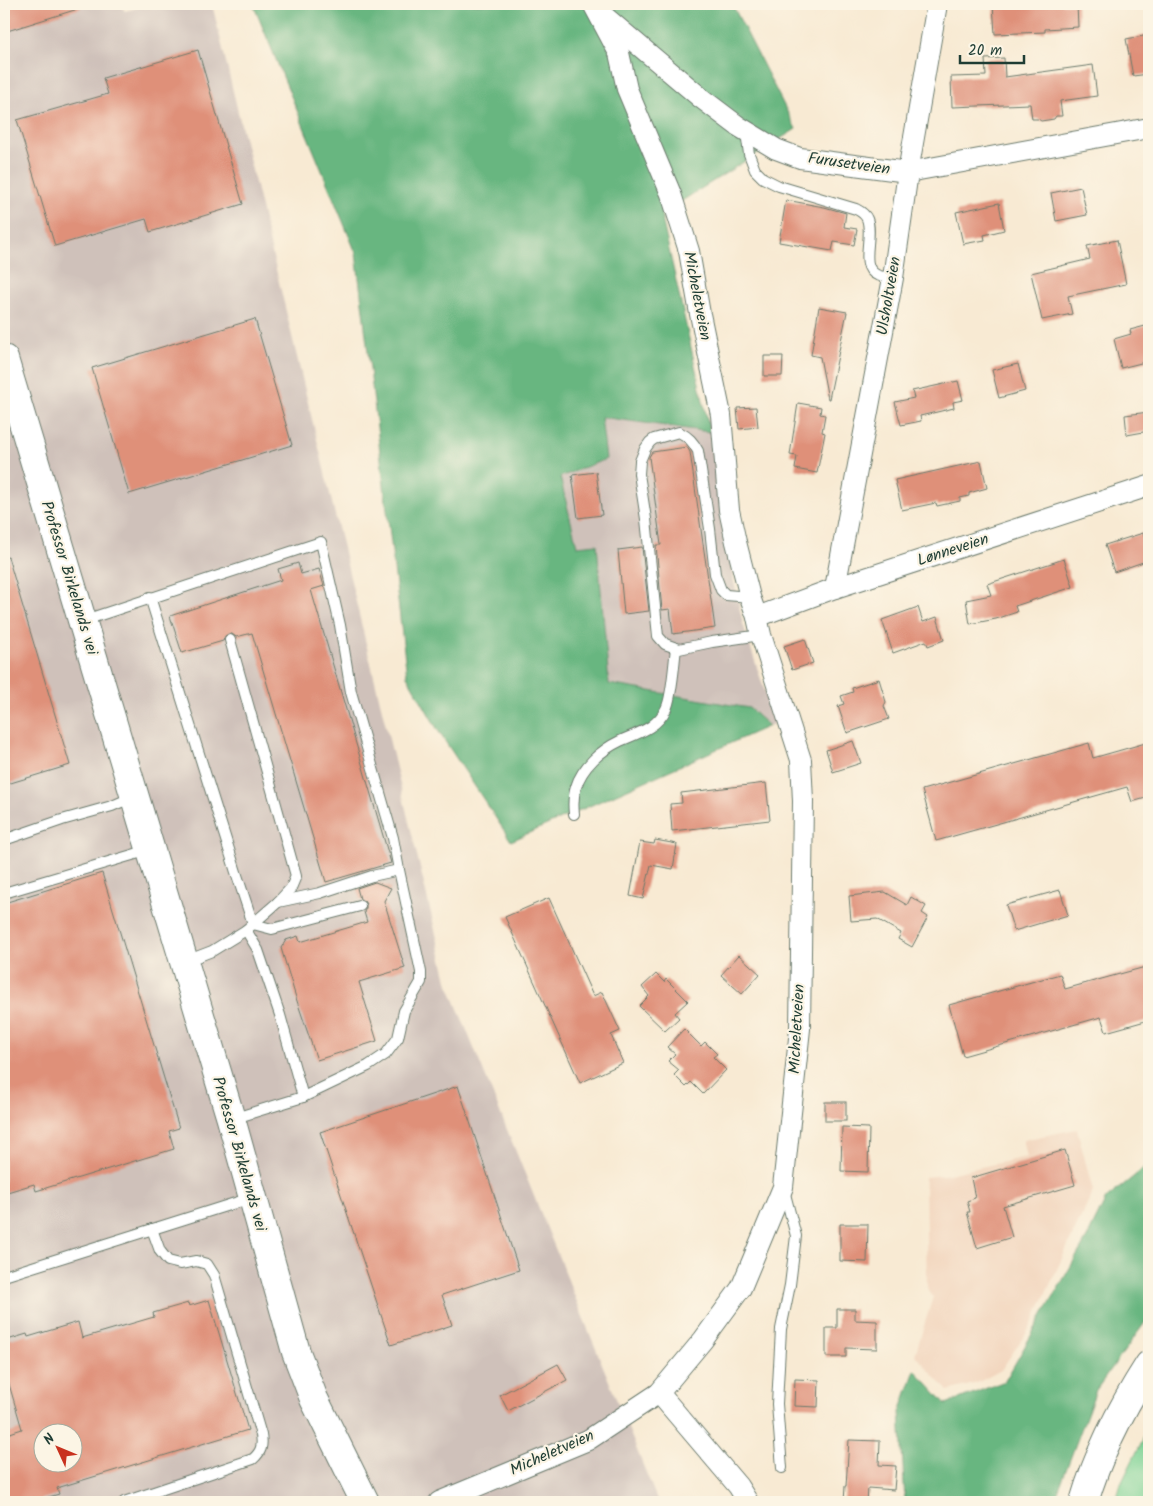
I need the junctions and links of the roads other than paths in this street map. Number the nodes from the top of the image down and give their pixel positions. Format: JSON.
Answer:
{"nodes":[{"id":1,"x":937,"y":4,"type":"edge"},
{"id":2,"x":593,"y":5,"type":"edge"},
{"id":3,"x":1149,"y":128,"type":"edge"},
{"id":4,"x":746,"y":132,"type":"junction"},
{"id":5,"x":908,"y":172,"type":"junction"},
{"id":6,"x":892,"y":278,"type":"junction"},
{"id":7,"x":4,"y":359,"type":"edge"},
{"id":8,"x":1149,"y":486,"type":"edge"},
{"id":9,"x":835,"y":588,"type":"junction"},
{"id":10,"x":750,"y":597,"type":"junction"},
{"id":11,"x":150,"y":598,"type":"junction"},
{"id":12,"x":81,"y":621,"type":"junction"},
{"id":13,"x":759,"y":626,"type":"junction"},
{"id":14,"x":230,"y":640,"type":"dead end"},
{"id":15,"x":676,"y":648,"type":"junction"},
{"id":16,"x":134,"y":797,"type":"junction"},
{"id":17,"x":574,"y":814,"type":"dead end"},
{"id":18,"x":4,"y":840,"type":"edge"},
{"id":19,"x":150,"y":850,"type":"junction"},
{"id":20,"x":399,"y":870,"type":"junction"},
{"id":21,"x":4,"y":893,"type":"edge"},
{"id":22,"x":278,"y":902,"type":"junction"},
{"id":23,"x":360,"y":906,"type":"dead end"},
{"id":24,"x":250,"y":927,"type":"junction"},
{"id":25,"x":183,"y":963,"type":"junction"},
{"id":26,"x":303,"y":1097,"type":"junction"},
{"id":27,"x":230,"y":1119,"type":"junction"},
{"id":28,"x":783,"y":1187,"type":"junction"},
{"id":29,"x":252,"y":1198,"type":"junction"},
{"id":30,"x":152,"y":1229,"type":"junction"},
{"id":31,"x":4,"y":1276,"type":"edge"},
{"id":32,"x":1149,"y":1365,"type":"edge"},
{"id":33,"x":659,"y":1393,"type":"junction"},
{"id":34,"x":782,"y":1468,"type":"dead end"},
{"id":35,"x":124,"y":1502,"type":"edge"},
{"id":36,"x":365,"y":1502,"type":"edge"},
{"id":37,"x":438,"y":1502,"type":"edge"},
{"id":38,"x":748,"y":1502,"type":"edge"},
{"id":39,"x":1084,"y":1502,"type":"edge"}],
"edges":[{"from":1,"to":5,"type":"street","name":"Ulsholtveien"},
{"from":2,"to":4,"type":"street","name":"Furusetveien"},
{"from":2,"to":10,"type":"street","name":"Micheletveien"},
{"from":3,"to":5,"type":"street","name":"Furusetveien"},
{"from":4,"to":5,"type":"street","name":"Furusetveien"},
{"from":4,"to":6,"type":"lane"},
{"from":5,"to":6,"type":"street","name":"Ulsholtveien"},
{"from":6,"to":9,"type":"street","name":"Ulsholtveien"},
{"from":7,"to":12,"type":"main road","name":"Professor Birkelands vei"},
{"from":8,"to":9,"type":"street","name":"Lønneveien"},
{"from":9,"to":13,"type":"street","name":"Lønneveien"},
{"from":10,"to":13,"type":"street","name":"Micheletveien"},
{"from":10,"to":15,"type":"lane"},
{"from":11,"to":12,"type":"lane"},
{"from":11,"to":20,"type":"lane"},
{"from":11,"to":24,"type":"lane"},
{"from":12,"to":16,"type":"main road","name":"Professor Birkelands vei"},
{"from":13,"to":15,"type":"lane"},
{"from":13,"to":28,"type":"street","name":"Micheletveien"},
{"from":14,"to":22,"type":"lane"},
{"from":15,"to":17,"type":"lane"},
{"from":16,"to":18,"type":"lane"},
{"from":16,"to":19,"type":"main road","name":"Professor Birkelands vei"},
{"from":19,"to":21,"type":"lane"},
{"from":19,"to":25,"type":"main road","name":"Professor Birkelands vei"},
{"from":20,"to":22,"type":"lane"},
{"from":20,"to":26,"type":"lane"},
{"from":22,"to":24,"type":"lane"},
{"from":23,"to":24,"type":"lane"},
{"from":24,"to":25,"type":"lane"},
{"from":24,"to":26,"type":"lane"},
{"from":25,"to":27,"type":"main road","name":"Professor Birkelands vei"},
{"from":26,"to":27,"type":"lane"},
{"from":27,"to":29,"type":"main road","name":"Professor Birkelands vei"},
{"from":28,"to":33,"type":"street","name":"Micheletveien"},
{"from":28,"to":34,"type":"lane"},
{"from":29,"to":30,"type":"lane"},
{"from":29,"to":36,"type":"main road","name":"Professor Birkelands vei"},
{"from":30,"to":31,"type":"lane"},
{"from":30,"to":35,"type":"lane"},
{"from":32,"to":39,"type":"main road"},
{"from":33,"to":37,"type":"street","name":"Micheletveien"},
{"from":33,"to":38,"type":"street"}]}
